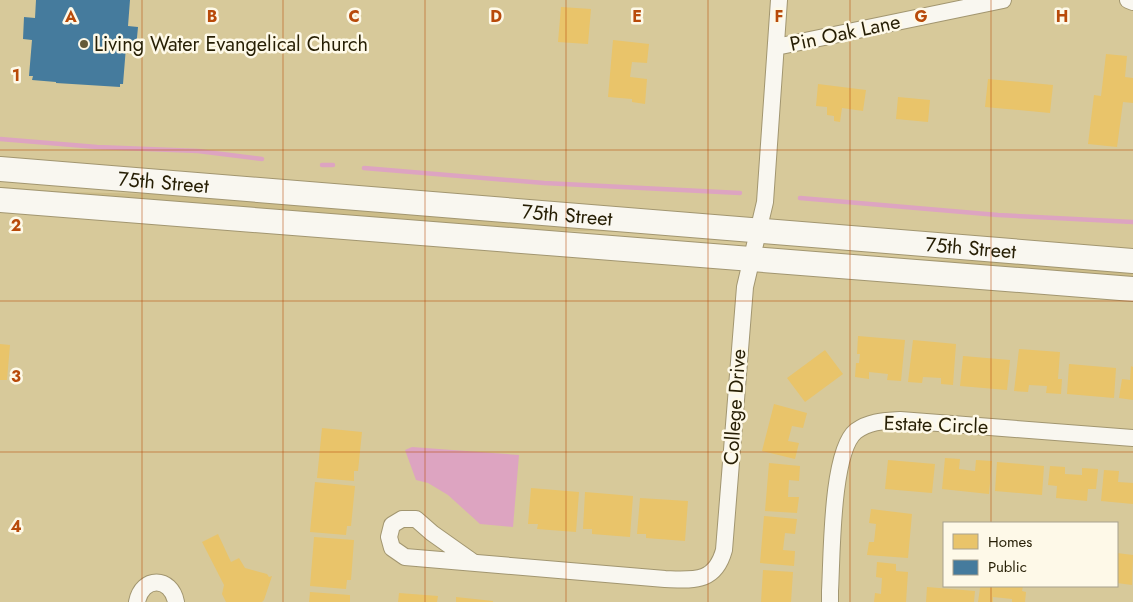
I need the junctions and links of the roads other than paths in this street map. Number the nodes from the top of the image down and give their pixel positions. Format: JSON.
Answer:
{"nodes":[{"id":1,"x":779,"y":0,"type":"edge"},
{"id":2,"x":1003,"y":0,"type":"edge"},
{"id":3,"x":1128,"y":0,"type":"edge"},
{"id":4,"x":1133,"y":2,"type":"edge"},
{"id":5,"x":776,"y":47,"type":"junction"},
{"id":6,"x":0,"y":169,"type":"edge"},
{"id":7,"x":0,"y":200,"type":"edge"},
{"id":8,"x":758,"y":230,"type":"junction"},
{"id":9,"x":751,"y":259,"type":"junction"},
{"id":10,"x":1133,"y":261,"type":"edge"},
{"id":11,"x":1133,"y":289,"type":"edge"},
{"id":12,"x":1133,"y":438,"type":"edge"},
{"id":13,"x":473,"y":562,"type":"junction"},
{"id":14,"x":137,"y":602,"type":"edge"},
{"id":15,"x":176,"y":602,"type":"edge"},
{"id":16,"x":830,"y":602,"type":"edge"}],
"edges":[{"from":1,"to":5,"type":"street","name":"College Drive"},
{"from":2,"to":5,"type":"street","name":"Pin Oak Lane"},
{"from":3,"to":4,"type":"street"},
{"from":5,"to":8,"type":"street","name":"College Drive"},
{"from":6,"to":8,"type":"main road","name":"75th Street"},
{"from":7,"to":9,"type":"main road","name":"75th Street"},
{"from":8,"to":9,"type":"street","name":"College Drive"},
{"from":8,"to":10,"type":"main road","name":"75th Street"},
{"from":9,"to":11,"type":"main road","name":"75th Street"},
{"from":9,"to":13,"type":"street","name":"College Drive"},
{"from":12,"to":16,"type":"street","name":"Estate Circle"},
{"from":13,"to":13,"type":"street","name":"College Drive"},
{"from":14,"to":15,"type":"street"}]}
